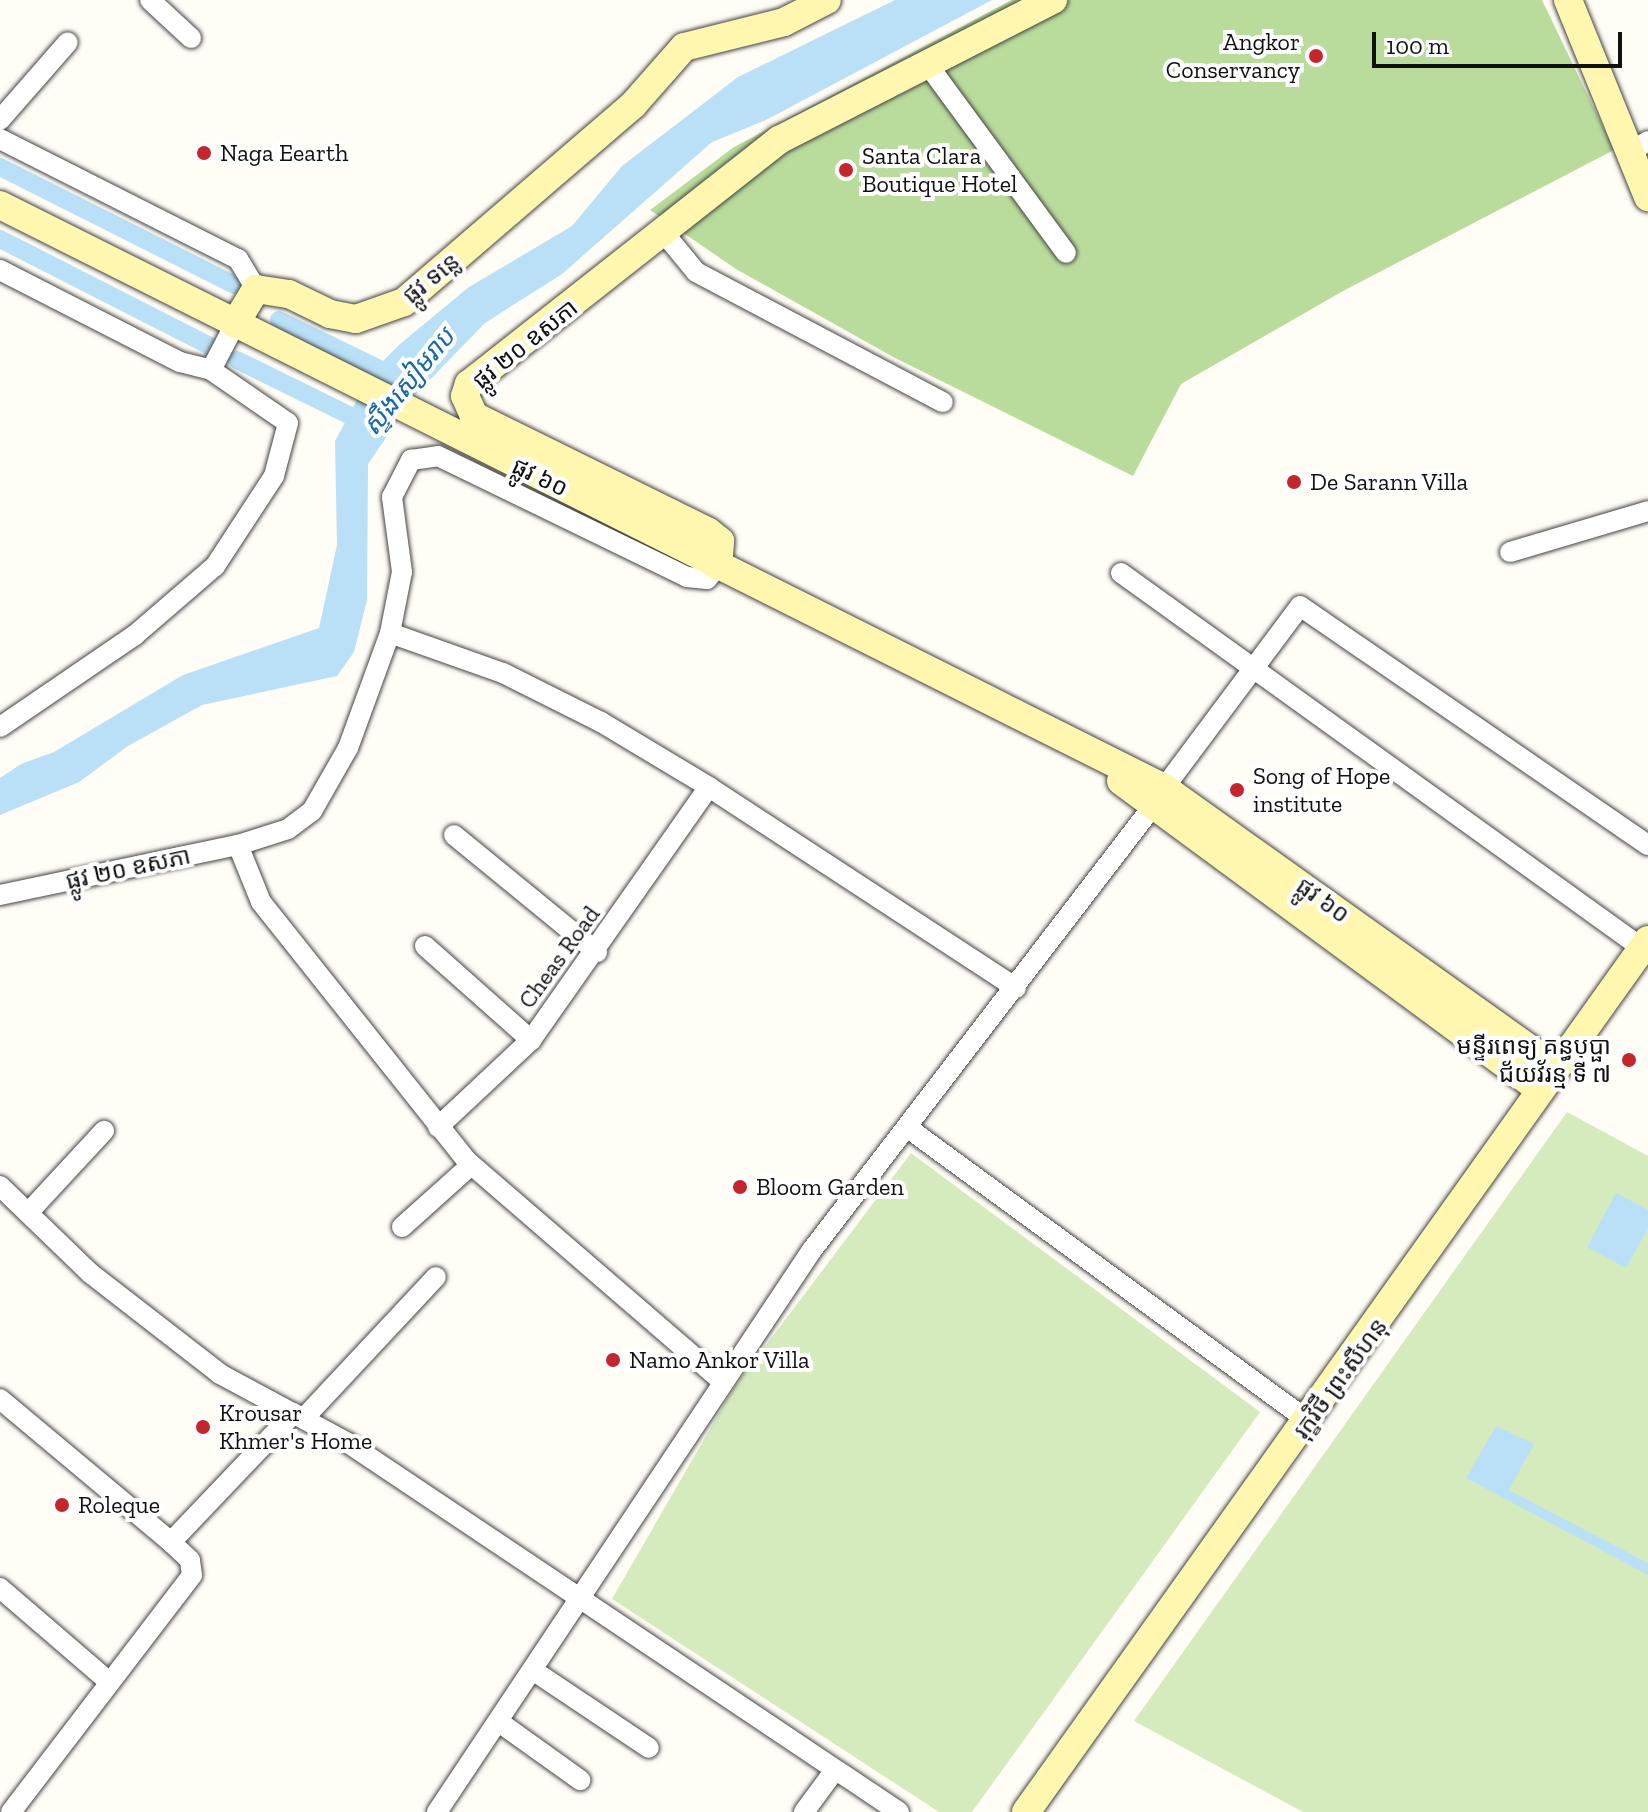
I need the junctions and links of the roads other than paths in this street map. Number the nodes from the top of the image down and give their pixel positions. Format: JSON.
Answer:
{"nodes":[{"id":1,"x":150,"y":0,"type":"edge"},
{"id":2,"x":827,"y":0,"type":"edge"},
{"id":3,"x":1053,"y":0,"type":"edge"},
{"id":4,"x":1568,"y":0,"type":"edge"},
{"id":5,"x":191,"y":38,"type":"dead end"},
{"id":6,"x":68,"y":42,"type":"dead end"},
{"id":7,"x":928,"y":65,"type":"junction"},
{"id":8,"x":0,"y":120,"type":"edge"},
{"id":9,"x":0,"y":139,"type":"edge"},
{"id":10,"x":1639,"y":147,"type":"edge"},
{"id":11,"x":1648,"y":197,"type":"edge"},
{"id":12,"x":0,"y":205,"type":"edge"},
{"id":13,"x":664,"y":233,"type":"junction"},
{"id":14,"x":1066,"y":253,"type":"dead end"},
{"id":15,"x":0,"y":270,"type":"edge"},
{"id":16,"x":256,"y":289,"type":"junction"},
{"id":17,"x":235,"y":324,"type":"junction"},
{"id":18,"x":211,"y":370,"type":"junction"},
{"id":19,"x":943,"y":402,"type":"dead end"},
{"id":20,"x":1648,"y":511,"type":"edge"},
{"id":21,"x":1510,"y":552,"type":"dead end"},
{"id":22,"x":718,"y":566,"type":"junction"},
{"id":23,"x":1121,"y":573,"type":"dead end"},
{"id":24,"x":390,"y":633,"type":"junction"},
{"id":25,"x":1256,"y":669,"type":"junction"},
{"id":26,"x":0,"y":727,"type":"edge"},
{"id":27,"x":709,"y":787,"type":"junction"},
{"id":28,"x":1159,"y":797,"type":"junction"},
{"id":29,"x":454,"y":835,"type":"dead end"},
{"id":30,"x":238,"y":845,"type":"junction"},
{"id":31,"x":1648,"y":845,"type":"edge"},
{"id":32,"x":0,"y":895,"type":"edge"},
{"id":33,"x":1645,"y":944,"type":"edge"},
{"id":34,"x":425,"y":946,"type":"dead end"},
{"id":35,"x":597,"y":952,"type":"junction"},
{"id":36,"x":1016,"y":988,"type":"junction"},
{"id":37,"x":531,"y":1040,"type":"junction"},
{"id":38,"x":1547,"y":1078,"type":"junction"},
{"id":39,"x":438,"y":1127,"type":"junction"},
{"id":40,"x":908,"y":1128,"type":"junction"},
{"id":41,"x":104,"y":1131,"type":"dead end"},
{"id":42,"x":471,"y":1165,"type":"junction"},
{"id":43,"x":0,"y":1186,"type":"edge"},
{"id":44,"x":28,"y":1213,"type":"junction"},
{"id":45,"x":402,"y":1227,"type":"dead end"},
{"id":46,"x":436,"y":1277,"type":"dead end"},
{"id":47,"x":722,"y":1381,"type":"junction"},
{"id":48,"x":0,"y":1399,"type":"edge"},
{"id":49,"x":299,"y":1415,"type":"junction"},
{"id":50,"x":1309,"y":1422,"type":"junction"},
{"id":51,"x":171,"y":1542,"type":"junction"},
{"id":52,"x":0,"y":1588,"type":"edge"},
{"id":53,"x":582,"y":1600,"type":"junction"},
{"id":54,"x":534,"y":1671,"type":"junction"},
{"id":55,"x":108,"y":1681,"type":"junction"},
{"id":56,"x":499,"y":1722,"type":"junction"},
{"id":57,"x":649,"y":1748,"type":"dead end"},
{"id":58,"x":835,"y":1770,"type":"junction"},
{"id":59,"x":580,"y":1780,"type":"dead end"},
{"id":60,"x":11,"y":1812,"type":"edge"},
{"id":61,"x":437,"y":1812,"type":"edge"},
{"id":62,"x":804,"y":1812,"type":"edge"},
{"id":63,"x":899,"y":1812,"type":"edge"},
{"id":64,"x":1026,"y":1812,"type":"edge"}],
"edges":[{"from":1,"to":5,"type":"street"},
{"from":2,"to":16,"type":"street","name":"ផ្លូវ ទន្លេ"},
{"from":3,"to":7,"type":"street","name":"ផ្លូវ ២០ ឧសភា"},
{"from":4,"to":10,"type":"street"},
{"from":6,"to":8,"type":"street"},
{"from":7,"to":13,"type":"street","name":"ផ្លូវ ២០ ឧសភា"},
{"from":7,"to":14,"type":"street"},
{"from":9,"to":16,"type":"street"},
{"from":10,"to":11,"type":"street"},
{"from":12,"to":17,"type":"street","name":"ផ្លូវ ៦០"},
{"from":13,"to":19,"type":"street"},
{"from":13,"to":22,"type":"street","name":"ផ្លូវ ២០ ឧសភា"},
{"from":15,"to":18,"type":"street"},
{"from":16,"to":17,"type":"street"},
{"from":17,"to":18,"type":"street"},
{"from":17,"to":22,"type":"street","name":"ផ្លូវ ៦០"},
{"from":18,"to":26,"type":"street"},
{"from":20,"to":21,"type":"street"},
{"from":22,"to":24,"type":"street","name":"ផ្លូវ ២០ ឧសភា"},
{"from":22,"to":28,"type":"street","name":"ផ្លូវ ៦០"},
{"from":23,"to":25,"type":"street"},
{"from":24,"to":27,"type":"street"},
{"from":24,"to":30,"type":"street","name":"ផ្លូវ ២០ ឧសភា"},
{"from":25,"to":28,"type":"street"},
{"from":25,"to":31,"type":"street"},
{"from":25,"to":33,"type":"street"},
{"from":27,"to":35,"type":"street","name":"Cheas Road"},
{"from":27,"to":36,"type":"street"},
{"from":28,"to":36,"type":"street"},
{"from":28,"to":38,"type":"street","name":"ផ្លូវ ៦០"},
{"from":29,"to":35,"type":"street"},
{"from":30,"to":32,"type":"street","name":"ផ្លូវ ២០ ឧសភា"},
{"from":30,"to":39,"type":"street"},
{"from":33,"to":38,"type":"street","name":"រុក្ខវិថី ព្រះសីហនុ"},
{"from":34,"to":37,"type":"street","name":"Cheas Road"},
{"from":35,"to":37,"type":"street","name":"Cheas Road"},
{"from":36,"to":40,"type":"street"},
{"from":37,"to":39,"type":"street"},
{"from":38,"to":50,"type":"street","name":"រុក្ខវិថី ព្រះសីហនុ"},
{"from":39,"to":42,"type":"street"},
{"from":40,"to":47,"type":"street"},
{"from":40,"to":50,"type":"street"},
{"from":41,"to":44,"type":"street"},
{"from":42,"to":45,"type":"street"},
{"from":42,"to":47,"type":"street"},
{"from":43,"to":44,"type":"street"},
{"from":44,"to":49,"type":"street"},
{"from":46,"to":49,"type":"street"},
{"from":47,"to":53,"type":"street"},
{"from":48,"to":51,"type":"street"},
{"from":49,"to":51,"type":"street"},
{"from":49,"to":53,"type":"street"},
{"from":50,"to":64,"type":"street","name":"រុក្ខវិថី ព្រះសីហនុ"},
{"from":51,"to":55,"type":"street"},
{"from":52,"to":55,"type":"street"},
{"from":53,"to":54,"type":"street"},
{"from":53,"to":58,"type":"street"},
{"from":54,"to":56,"type":"street"},
{"from":54,"to":57,"type":"street"},
{"from":55,"to":60,"type":"street"},
{"from":56,"to":59,"type":"street"},
{"from":56,"to":61,"type":"street"},
{"from":58,"to":62,"type":"street"},
{"from":58,"to":63,"type":"street"}]}
